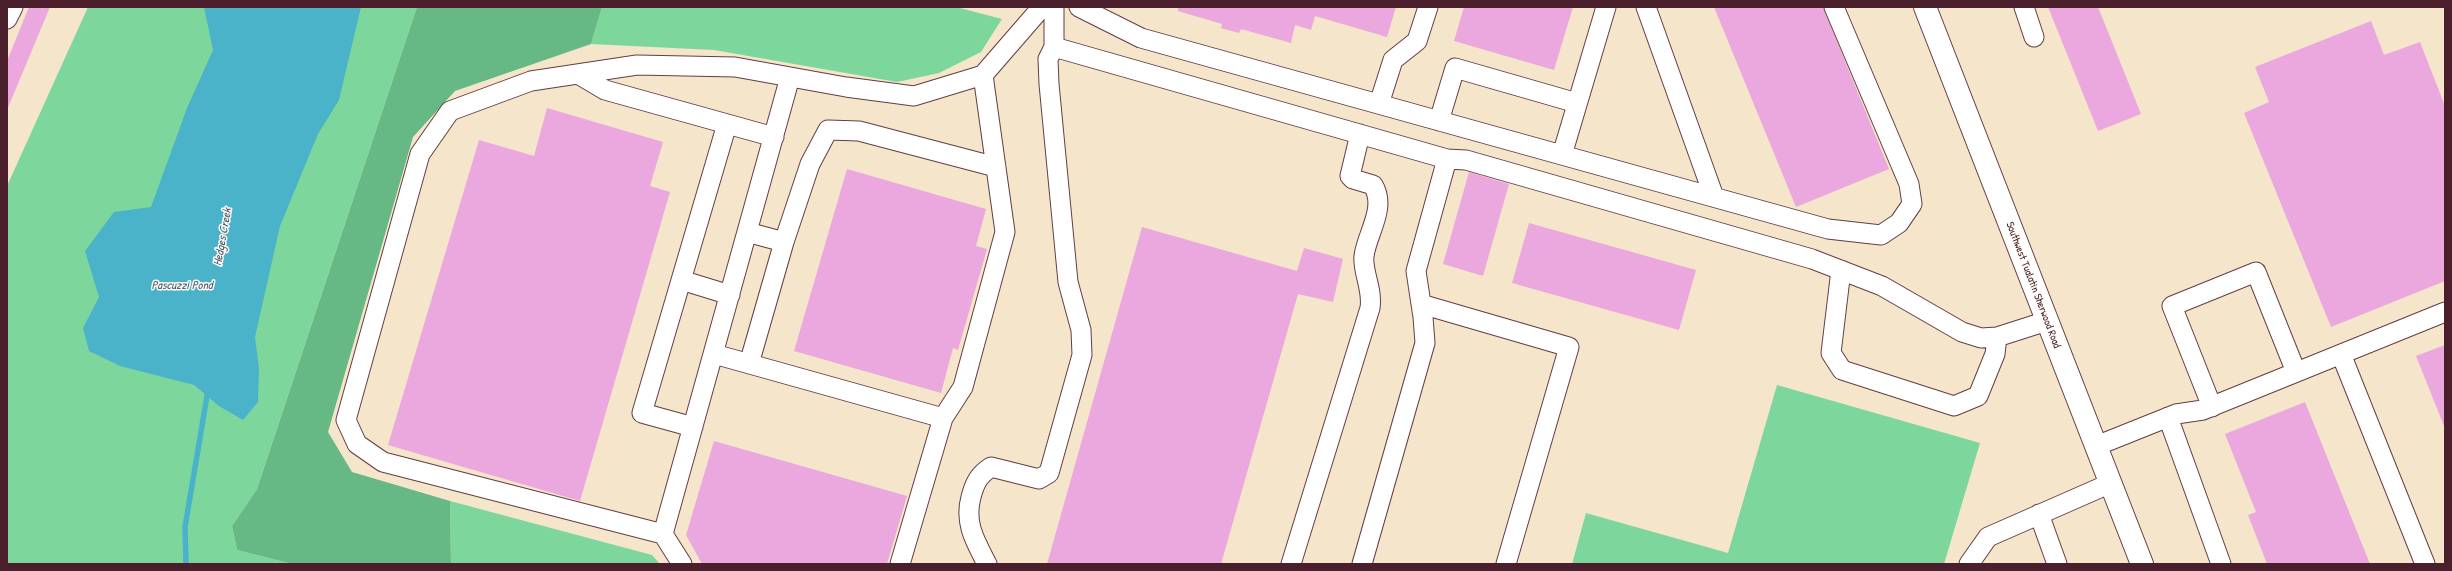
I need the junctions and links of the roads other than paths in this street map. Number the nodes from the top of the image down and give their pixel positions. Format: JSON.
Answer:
{"nodes":[{"id":1,"x":13,"y":7,"type":"edge"},
{"id":2,"x":1042,"y":7,"type":"edge"},
{"id":3,"x":1054,"y":7,"type":"edge"},
{"id":4,"x":1079,"y":7,"type":"edge"},
{"id":5,"x":1428,"y":7,"type":"edge"},
{"id":6,"x":1606,"y":7,"type":"edge"},
{"id":7,"x":1646,"y":7,"type":"edge"},
{"id":8,"x":1834,"y":7,"type":"edge"},
{"id":9,"x":1924,"y":7,"type":"edge"},
{"id":10,"x":2024,"y":7,"type":"edge"},
{"id":11,"x":7,"y":19,"type":"edge"},
{"id":12,"x":2034,"y":37,"type":"dead end"},
{"id":13,"x":1054,"y":47,"type":"junction"},
{"id":14,"x":578,"y":74,"type":"junction"},
{"id":15,"x":983,"y":74,"type":"junction"},
{"id":16,"x":790,"y":77,"type":"junction"},
{"id":17,"x":1577,"y":103,"type":"junction"},
{"id":18,"x":1379,"y":104,"type":"junction"},
{"id":19,"x":1439,"y":121,"type":"junction"},
{"id":20,"x":727,"y":124,"type":"junction"},
{"id":21,"x":1360,"y":134,"type":"junction"},
{"id":22,"x":774,"y":137,"type":"junction"},
{"id":23,"x":1562,"y":155,"type":"junction"},
{"id":24,"x":1447,"y":159,"type":"junction"},
{"id":25,"x":996,"y":167,"type":"junction"},
{"id":26,"x":1714,"y":197,"type":"junction"},
{"id":27,"x":747,"y":232,"type":"junction"},
{"id":28,"x":784,"y":242,"type":"junction"},
{"id":29,"x":1842,"y":270,"type":"junction"},
{"id":30,"x":681,"y":280,"type":"junction"},
{"id":31,"x":730,"y":295,"type":"junction"},
{"id":32,"x":1421,"y":304,"type":"junction"},
{"id":33,"x":2445,"y":312,"type":"edge"},
{"id":34,"x":2048,"y":321,"type":"junction"},
{"id":35,"x":1997,"y":337,"type":"junction"},
{"id":36,"x":714,"y":354,"type":"junction"},
{"id":37,"x":2341,"y":354,"type":"junction"},
{"id":38,"x":749,"y":364,"type":"junction"},
{"id":39,"x":2296,"y":372,"type":"junction"},
{"id":40,"x":2212,"y":406,"type":"junction"},
{"id":41,"x":2168,"y":417,"type":"junction"},
{"id":42,"x":943,"y":418,"type":"junction"},
{"id":43,"x":693,"y":427,"type":"junction"},
{"id":44,"x":2096,"y":446,"type":"junction"},
{"id":45,"x":2111,"y":483,"type":"junction"},
{"id":46,"x":2039,"y":514,"type":"junction"},
{"id":47,"x":663,"y":534,"type":"junction"},
{"id":48,"x":682,"y":564,"type":"edge"},
{"id":49,"x":900,"y":564,"type":"edge"},
{"id":50,"x":987,"y":564,"type":"edge"},
{"id":51,"x":1291,"y":564,"type":"edge"},
{"id":52,"x":1362,"y":564,"type":"edge"},
{"id":53,"x":1506,"y":564,"type":"edge"},
{"id":54,"x":1969,"y":564,"type":"edge"},
{"id":55,"x":2057,"y":564,"type":"edge"},
{"id":56,"x":2142,"y":564,"type":"edge"},
{"id":57,"x":2221,"y":564,"type":"edge"},
{"id":58,"x":2425,"y":564,"type":"edge"}],
"edges":[{"from":1,"to":11,"type":"lane"},
{"from":2,"to":15,"type":"lane"},
{"from":3,"to":13,"type":"lane"},
{"from":4,"to":18,"type":"lane"},
{"from":5,"to":18,"type":"lane"},
{"from":6,"to":17,"type":"lane"},
{"from":7,"to":26,"type":"lane"},
{"from":8,"to":26,"type":"lane"},
{"from":9,"to":34,"type":"highway","name":"Southwest Tualatin Sherwood Road"},
{"from":10,"to":12,"type":"lane"},
{"from":13,"to":21,"type":"lane"},
{"from":13,"to":50,"type":"lane"},
{"from":14,"to":16,"type":"lane"},
{"from":14,"to":20,"type":"lane"},
{"from":14,"to":47,"type":"lane"},
{"from":15,"to":16,"type":"lane"},
{"from":15,"to":25,"type":"lane"},
{"from":16,"to":22,"type":"lane"},
{"from":17,"to":19,"type":"lane"},
{"from":17,"to":23,"type":"lane"},
{"from":18,"to":19,"type":"lane"},
{"from":19,"to":23,"type":"lane"},
{"from":20,"to":22,"type":"lane"},
{"from":20,"to":30,"type":"lane"},
{"from":21,"to":24,"type":"lane"},
{"from":21,"to":51,"type":"lane"},
{"from":22,"to":27,"type":"lane"},
{"from":23,"to":26,"type":"lane"},
{"from":24,"to":29,"type":"lane"},
{"from":24,"to":32,"type":"lane"},
{"from":25,"to":28,"type":"lane"},
{"from":25,"to":42,"type":"lane"},
{"from":27,"to":28,"type":"lane"},
{"from":27,"to":31,"type":"lane"},
{"from":28,"to":38,"type":"lane"},
{"from":29,"to":35,"type":"lane"},
{"from":29,"to":35,"type":"lane"},
{"from":30,"to":31,"type":"lane"},
{"from":30,"to":43,"type":"lane"},
{"from":31,"to":36,"type":"lane"},
{"from":32,"to":52,"type":"lane"},
{"from":32,"to":53,"type":"lane"},
{"from":33,"to":37,"type":"lane"},
{"from":34,"to":35,"type":"lane"},
{"from":34,"to":44,"type":"highway","name":"Southwest Tualatin Sherwood Road"},
{"from":36,"to":38,"type":"lane"},
{"from":36,"to":43,"type":"lane"},
{"from":37,"to":39,"type":"lane"},
{"from":37,"to":58,"type":"lane"},
{"from":38,"to":42,"type":"lane"},
{"from":39,"to":40,"type":"lane"},
{"from":39,"to":40,"type":"lane"},
{"from":40,"to":41,"type":"lane"},
{"from":41,"to":44,"type":"lane"},
{"from":41,"to":57,"type":"lane"},
{"from":42,"to":49,"type":"lane"},
{"from":43,"to":47,"type":"lane"},
{"from":44,"to":45,"type":"highway","name":"Southwest Tualatin Sherwood Road"},
{"from":45,"to":46,"type":"lane"},
{"from":45,"to":56,"type":"highway","name":"Southwest Tualatin Sherwood Road"},
{"from":46,"to":54,"type":"lane"},
{"from":46,"to":55,"type":"lane"},
{"from":47,"to":48,"type":"lane"}]}
